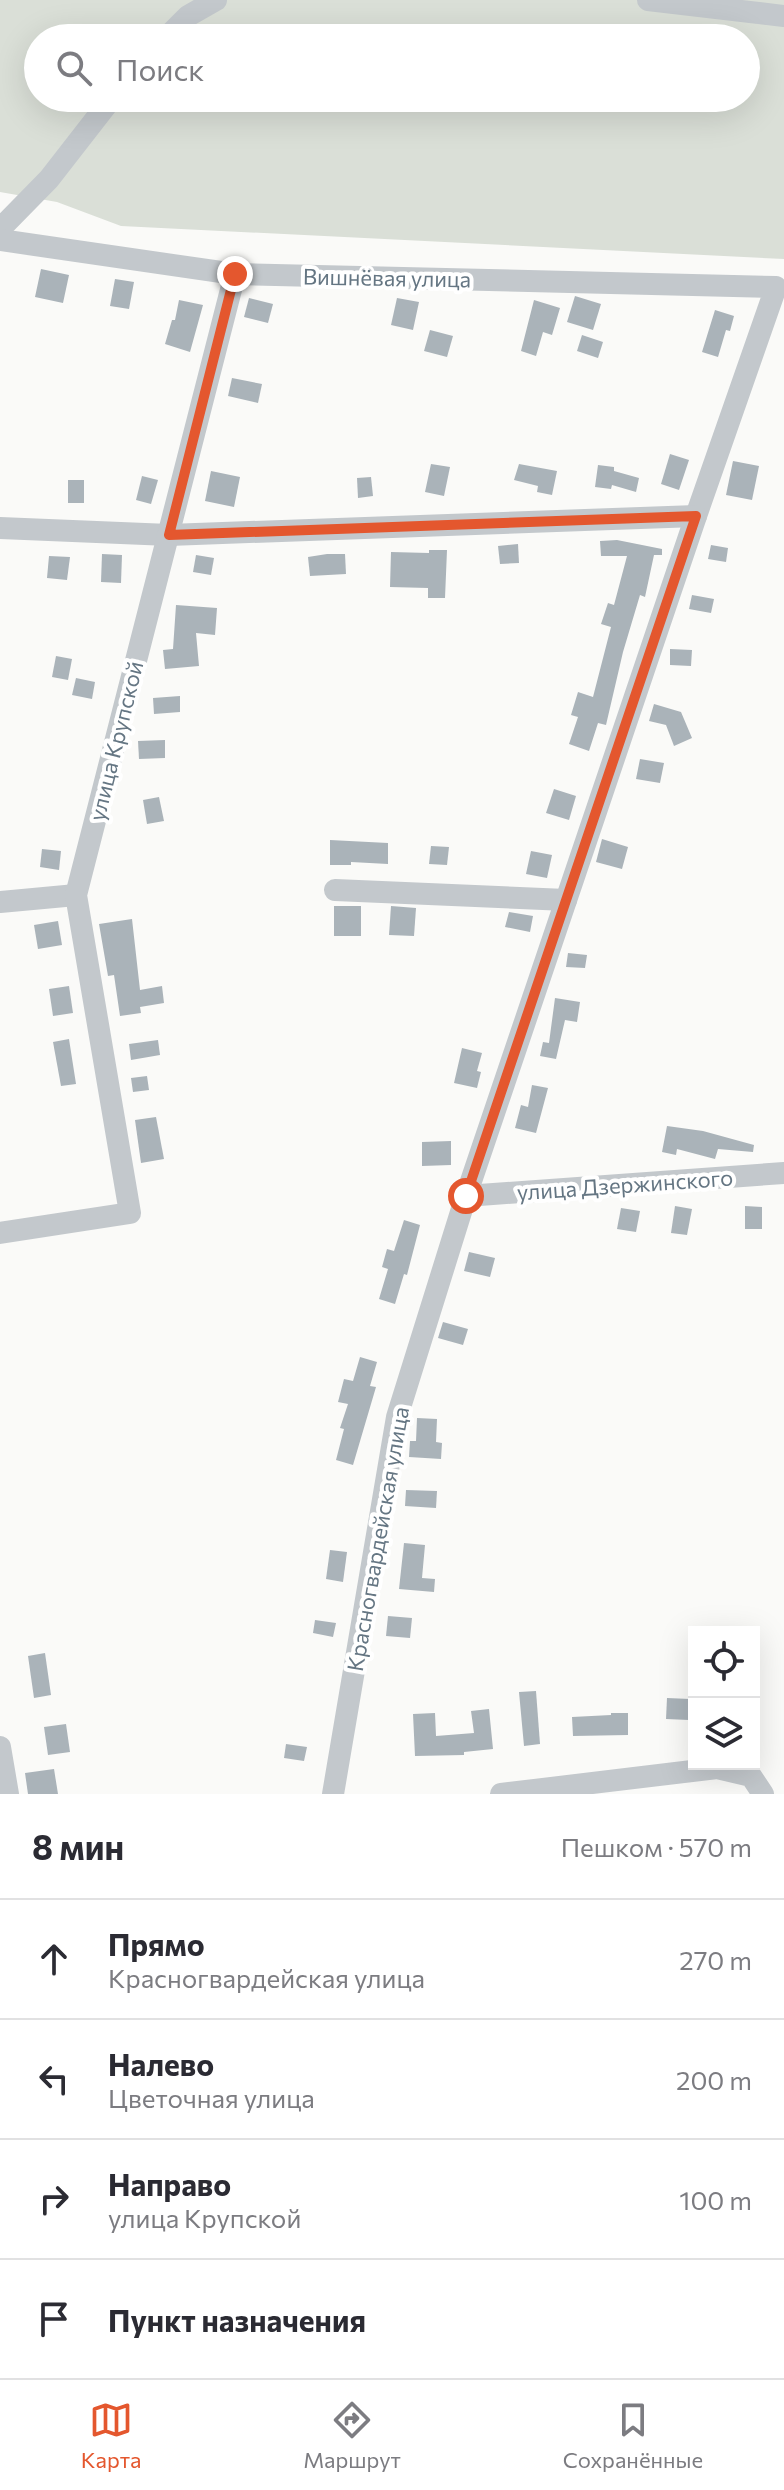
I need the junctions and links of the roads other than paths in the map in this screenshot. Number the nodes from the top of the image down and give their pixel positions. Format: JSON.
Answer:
{"nodes":[{"id":1,"x":216,"y":0,"type":"edge"},
{"id":2,"x":648,"y":0,"type":"edge"},
{"id":3,"x":784,"y":16,"type":"edge"},
{"id":4,"x":180,"y":24,"type":"edge"},
{"id":5,"x":101,"y":112,"type":"edge"},
{"id":6,"x":0,"y":229,"type":"edge"},
{"id":7,"x":0,"y":240,"type":"edge"},
{"id":8,"x":235,"y":274,"type":"junction"},
{"id":9,"x":776,"y":287,"type":"joint"},
{"id":10,"x":696,"y":516,"type":"junction"},
{"id":11,"x":0,"y":528,"type":"edge"},
{"id":12,"x":169,"y":535,"type":"junction"},
{"id":13,"x":335,"y":890,"type":"dead end"},
{"id":14,"x":76,"y":895,"type":"junction"},
{"id":15,"x":566,"y":900,"type":"junction"},
{"id":16,"x":0,"y":902,"type":"edge"},
{"id":17,"x":784,"y":1173,"type":"edge"},
{"id":18,"x":466,"y":1196,"type":"junction"},
{"id":19,"x":0,"y":1233,"type":"edge"},
{"id":20,"x":0,"y":1747,"type":"edge"},
{"id":21,"x":8,"y":1794,"type":"edge"},
{"id":22,"x":333,"y":1794,"type":"edge"},
{"id":23,"x":501,"y":1794,"type":"edge"},
{"id":24,"x":763,"y":1794,"type":"edge"}],
"edges":[{"from":1,"to":4,"type":"street"},
{"from":2,"to":3,"type":"street"},
{"from":5,"to":6,"type":"street"},
{"from":7,"to":8,"type":"street","name":"Вишнёвая улица"},
{"from":8,"to":9,"type":"street","name":"Вишнёвая улица"},
{"from":8,"to":12,"type":"street","name":"улица Крупской"},
{"from":9,"to":10,"type":"street","name":"Красногвардейская улица"},
{"from":10,"to":12,"type":"street"},
{"from":10,"to":15,"type":"street","name":"Красногвардейская улица"},
{"from":11,"to":12,"type":"street"},
{"from":12,"to":14,"type":"street","name":"улица Крупской"},
{"from":13,"to":15,"type":"street"},
{"from":14,"to":16,"type":"street"},
{"from":14,"to":19,"type":"street","name":"улица Крупской"},
{"from":15,"to":18,"type":"street","name":"Красногвардейская улица"},
{"from":17,"to":18,"type":"street","name":"улица Дзержинского"},
{"from":18,"to":22,"type":"street","name":"Красногвардейская улица"},
{"from":20,"to":21,"type":"street"},
{"from":23,"to":24,"type":"street"}]}
